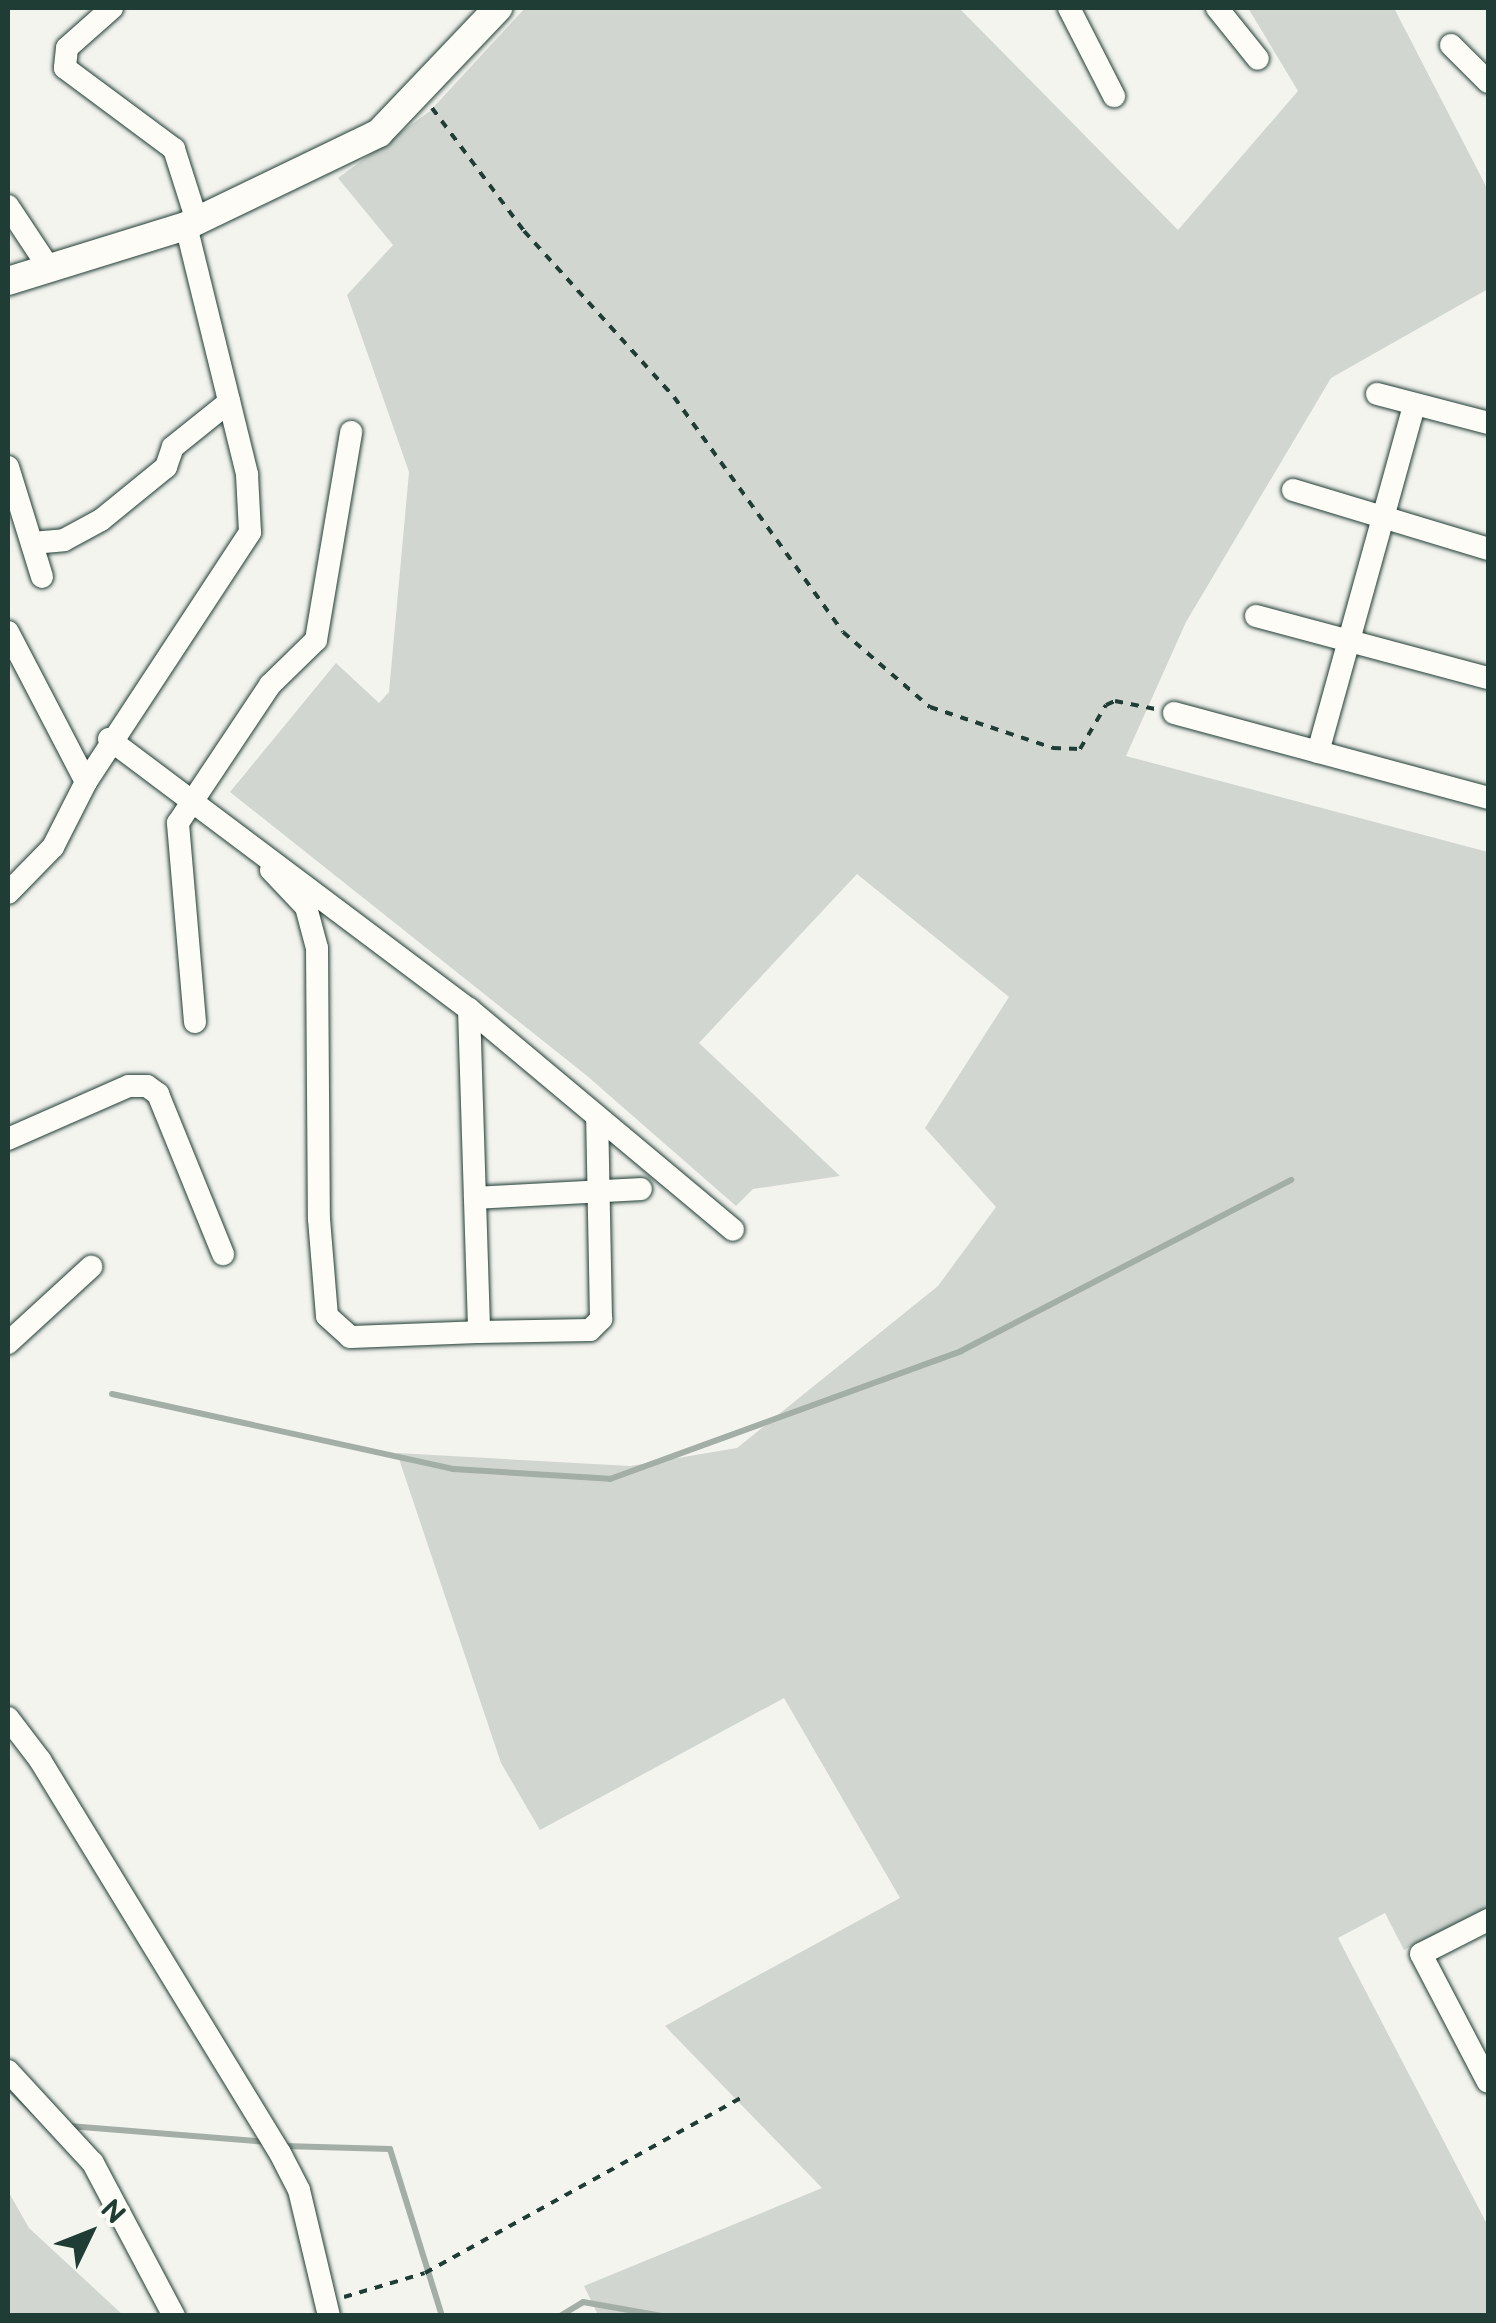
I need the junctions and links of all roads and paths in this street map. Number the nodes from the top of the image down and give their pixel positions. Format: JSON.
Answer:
{"nodes":[{"id":1,"x":112,"y":8,"type":"edge"},
{"id":2,"x":498,"y":8,"type":"edge"},
{"id":3,"x":1070,"y":8,"type":"edge"},
{"id":4,"x":1216,"y":8,"type":"edge"},
{"id":5,"x":1451,"y":45,"type":"dead end"},
{"id":6,"x":1258,"y":59,"type":"dead end"},
{"id":7,"x":1488,"y":82,"type":"edge"},
{"id":8,"x":422,"y":94,"type":"junction"},
{"id":9,"x":1114,"y":96,"type":"dead end"},
{"id":10,"x":8,"y":206,"type":"edge"},
{"id":11,"x":191,"y":224,"type":"junction"},
{"id":12,"x":49,"y":268,"type":"junction"},
{"id":13,"x":8,"y":281,"type":"edge"},
{"id":14,"x":1376,"y":394,"type":"dead end"},
{"id":15,"x":229,"y":402,"type":"junction"},
{"id":16,"x":1414,"y":404,"type":"junction"},
{"id":17,"x":1488,"y":424,"type":"edge"},
{"id":18,"x":351,"y":432,"type":"dead end"},
{"id":19,"x":8,"y":467,"type":"edge"},
{"id":20,"x":1292,"y":490,"type":"dead end"},
{"id":21,"x":1386,"y":520,"type":"junction"},
{"id":22,"x":32,"y":543,"type":"junction"},
{"id":23,"x":1488,"y":549,"type":"edge"},
{"id":24,"x":42,"y":577,"type":"dead end"},
{"id":25,"x":1256,"y":616,"type":"dead end"},
{"id":26,"x":1352,"y":639,"type":"junction"},
{"id":27,"x":11,"y":644,"type":"edge"},
{"id":28,"x":1488,"y":678,"type":"edge"},
{"id":29,"x":1174,"y":713,"type":"joint"},
{"id":30,"x":110,"y":739,"type":"junction"},
{"id":31,"x":1318,"y":752,"type":"junction"},
{"id":32,"x":86,"y":782,"type":"junction"},
{"id":33,"x":191,"y":798,"type":"junction"},
{"id":34,"x":1488,"y":798,"type":"edge"},
{"id":35,"x":258,"y":845,"type":"junction"},
{"id":36,"x":8,"y":893,"type":"edge"},
{"id":37,"x":469,"y":1009,"type":"junction"},
{"id":38,"x":195,"y":1022,"type":"dead end"},
{"id":39,"x":598,"y":1116,"type":"junction"},
{"id":40,"x":8,"y":1139,"type":"edge"},
{"id":41,"x":641,"y":1189,"type":"dead end"},
{"id":42,"x":600,"y":1193,"type":"junction"},
{"id":43,"x":475,"y":1198,"type":"junction"},
{"id":44,"x":733,"y":1230,"type":"dead end"},
{"id":45,"x":223,"y":1254,"type":"dead end"},
{"id":46,"x":91,"y":1266,"type":"dead end"},
{"id":47,"x":478,"y":1332,"type":"junction"},
{"id":48,"x":8,"y":1344,"type":"edge"},
{"id":49,"x":8,"y":1718,"type":"edge"},
{"id":50,"x":1488,"y":1920,"type":"edge"},
{"id":51,"x":1485,"y":2066,"type":"edge"},
{"id":52,"x":8,"y":2071,"type":"edge"},
{"id":53,"x":744,"y":2096,"type":"dead end"},
{"id":54,"x":327,"y":2308,"type":"edge"},
{"id":55,"x":174,"y":2316,"type":"edge"}],
"edges":[{"from":1,"to":11,"type":"street"},
{"from":2,"to":8,"type":"main road"},
{"from":3,"to":9,"type":"street"},
{"from":4,"to":6,"type":"street"},
{"from":5,"to":7,"type":"street"},
{"from":8,"to":11,"type":"main road"},
{"from":8,"to":29,"type":"path"},
{"from":10,"to":12,"type":"street"},
{"from":11,"to":12,"type":"main road"},
{"from":11,"to":15,"type":"street"},
{"from":12,"to":13,"type":"main road"},
{"from":14,"to":16,"type":"street"},
{"from":15,"to":22,"type":"street"},
{"from":15,"to":30,"type":"street"},
{"from":16,"to":17,"type":"street"},
{"from":16,"to":21,"type":"street"},
{"from":18,"to":33,"type":"street"},
{"from":19,"to":22,"type":"street"},
{"from":20,"to":21,"type":"street"},
{"from":21,"to":23,"type":"street"},
{"from":21,"to":26,"type":"street"},
{"from":22,"to":24,"type":"street"},
{"from":25,"to":26,"type":"street"},
{"from":26,"to":28,"type":"street"},
{"from":26,"to":31,"type":"street"},
{"from":27,"to":32,"type":"street"},
{"from":29,"to":31,"type":"street"},
{"from":30,"to":32,"type":"street"},
{"from":30,"to":33,"type":"street"},
{"from":31,"to":34,"type":"street"},
{"from":32,"to":36,"type":"street"},
{"from":33,"to":35,"type":"street"},
{"from":33,"to":38,"type":"street"},
{"from":35,"to":37,"type":"street"},
{"from":35,"to":47,"type":"street"},
{"from":37,"to":39,"type":"street"},
{"from":37,"to":43,"type":"street"},
{"from":39,"to":42,"type":"street"},
{"from":39,"to":44,"type":"street"},
{"from":40,"to":45,"type":"street"},
{"from":41,"to":42,"type":"street"},
{"from":42,"to":43,"type":"street"},
{"from":42,"to":47,"type":"street"},
{"from":43,"to":47,"type":"street"},
{"from":46,"to":48,"type":"street"},
{"from":49,"to":54,"type":"street"},
{"from":50,"to":51,"type":"street"},
{"from":52,"to":55,"type":"street"},
{"from":53,"to":54,"type":"path"}]}
